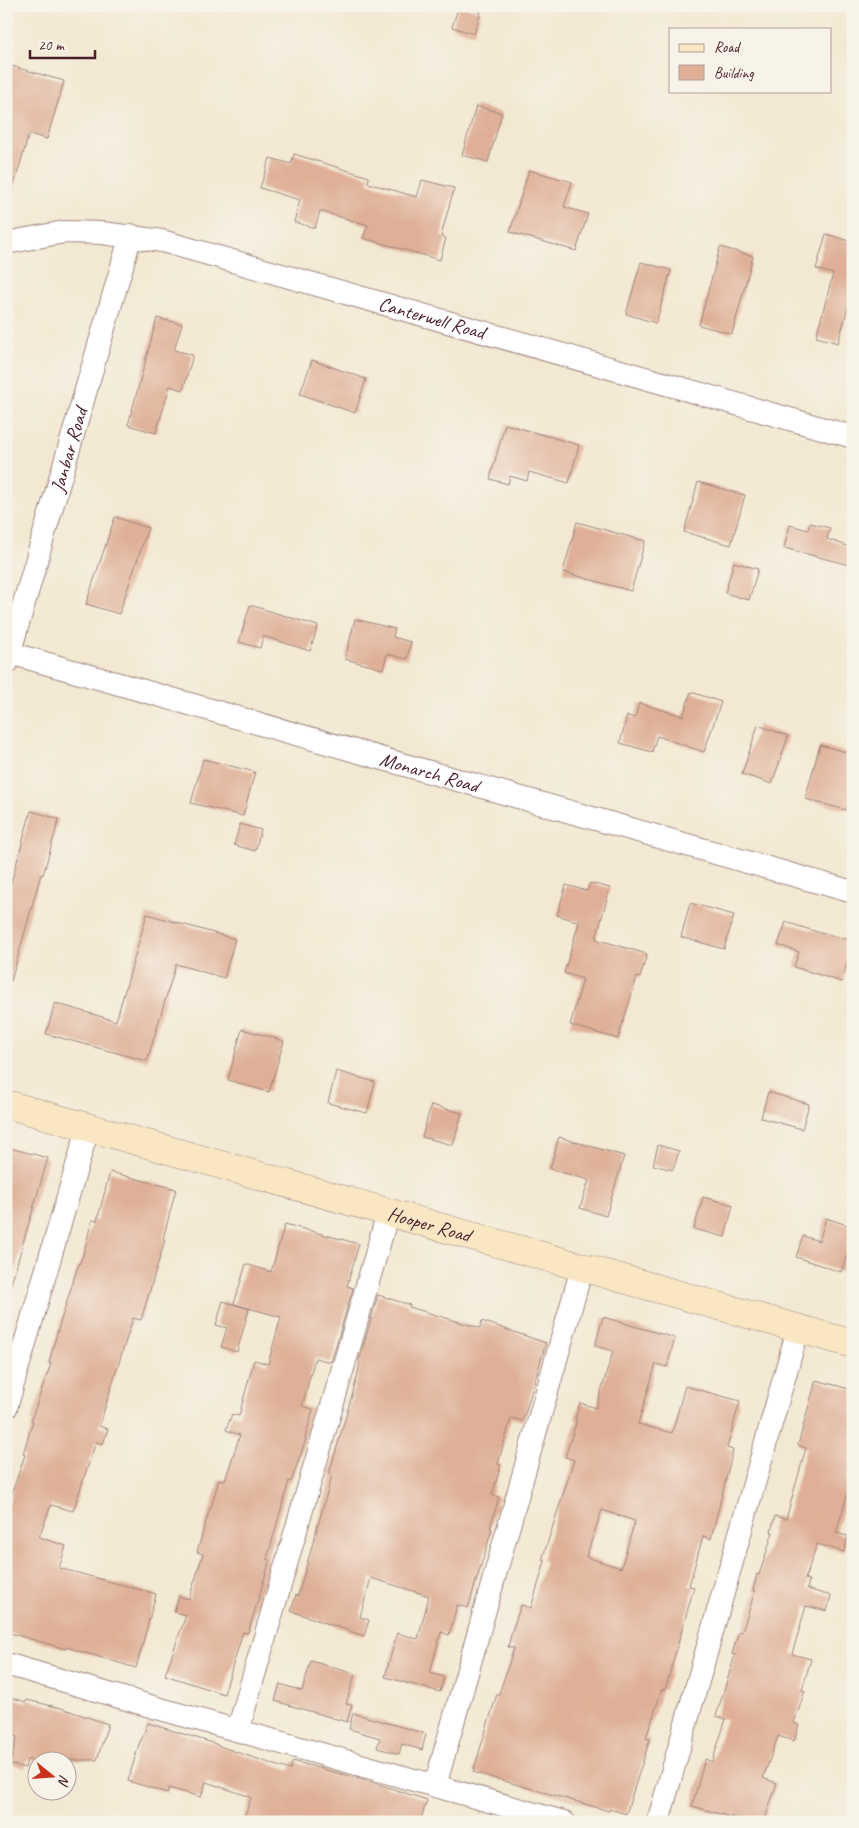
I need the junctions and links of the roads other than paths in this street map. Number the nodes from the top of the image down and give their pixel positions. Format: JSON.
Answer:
{"nodes":[{"id":1,"x":131,"y":236,"type":"junction"},
{"id":2,"x":6,"y":243,"type":"edge"},
{"id":3,"x":853,"y":437,"type":"edge"},
{"id":4,"x":7,"y":656,"type":"edge"},
{"id":5,"x":853,"y":892,"type":"edge"},
{"id":6,"x":6,"y":1104,"type":"edge"},
{"id":7,"x":88,"y":1128,"type":"junction"},
{"id":8,"x":388,"y":1213,"type":"junction"},
{"id":9,"x":582,"y":1268,"type":"junction"},
{"id":10,"x":798,"y":1329,"type":"junction"},
{"id":11,"x":853,"y":1344,"type":"edge"},
{"id":12,"x":6,"y":1408,"type":"edge"},
{"id":13,"x":6,"y":1664,"type":"edge"},
{"id":14,"x":238,"y":1730,"type":"junction"},
{"id":15,"x":435,"y":1786,"type":"junction"},
{"id":16,"x":564,"y":1822,"type":"edge"},
{"id":17,"x":658,"y":1822,"type":"edge"}],
"edges":[{"from":1,"to":2,"type":"street","name":"Canterwell Road"},
{"from":1,"to":3,"type":"street","name":"Canterwell Road"},
{"from":1,"to":4,"type":"street","name":"Janbar Road"},
{"from":4,"to":5,"type":"street","name":"Monarch Road"},
{"from":6,"to":7,"type":"street","name":"Hooper Road"},
{"from":7,"to":8,"type":"street","name":"Hooper Road"},
{"from":7,"to":12,"type":"street"},
{"from":8,"to":9,"type":"street","name":"Hooper Road"},
{"from":8,"to":14,"type":"street"},
{"from":9,"to":10,"type":"street","name":"Hooper Road"},
{"from":9,"to":15,"type":"street"},
{"from":10,"to":11,"type":"street","name":"Hooper Road"},
{"from":10,"to":17,"type":"street"},
{"from":13,"to":14,"type":"street"},
{"from":14,"to":15,"type":"street"},
{"from":15,"to":16,"type":"street"}]}
